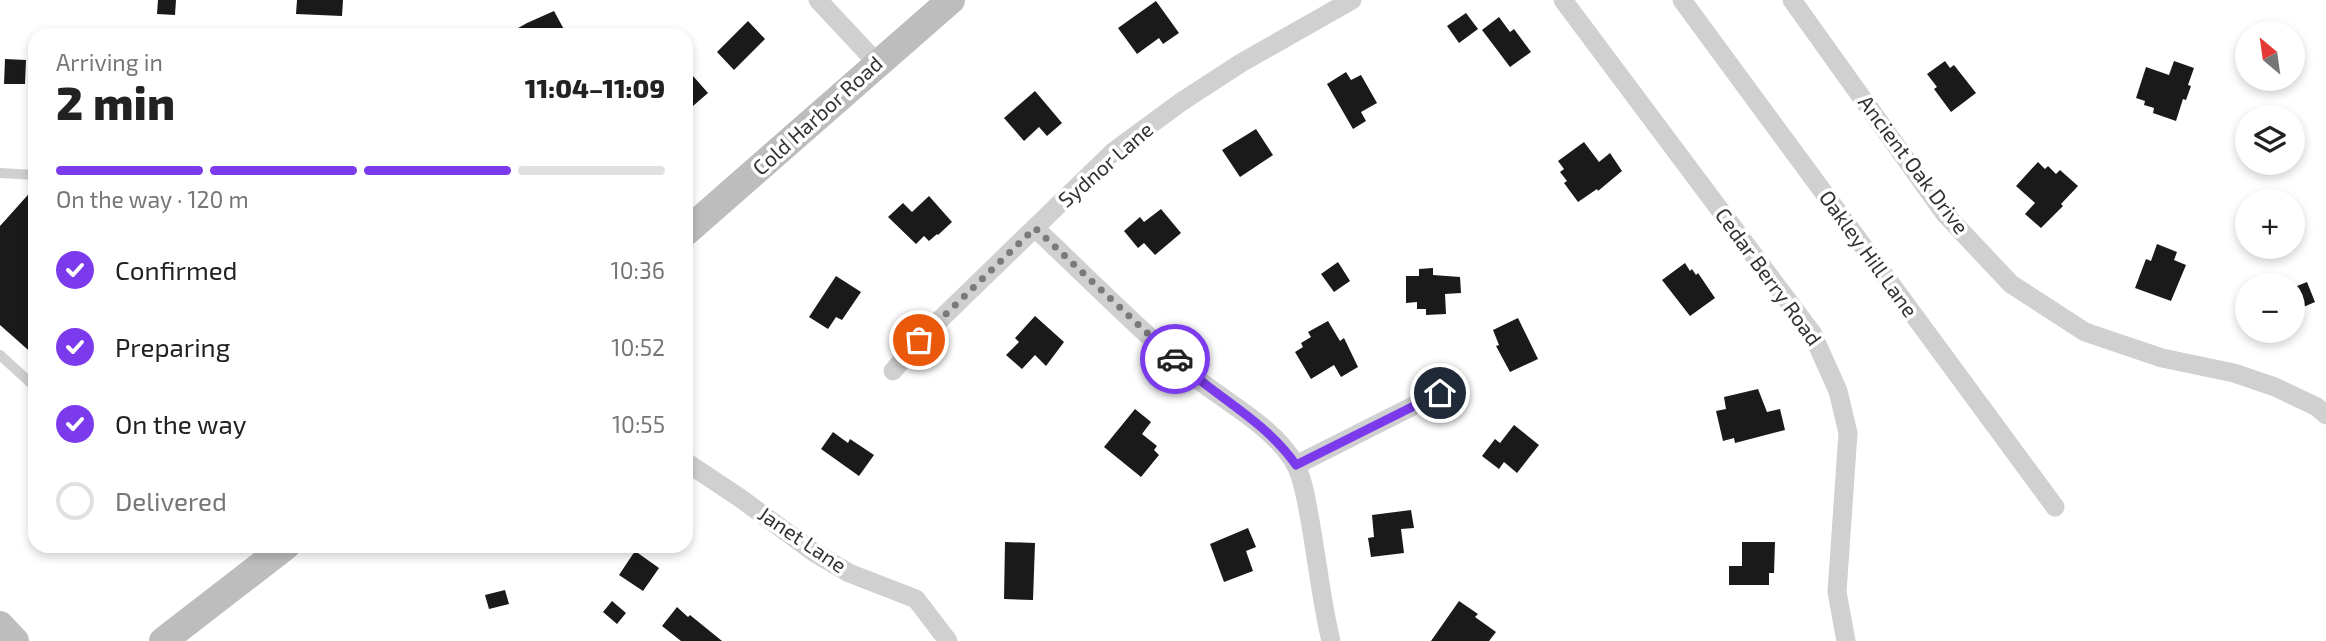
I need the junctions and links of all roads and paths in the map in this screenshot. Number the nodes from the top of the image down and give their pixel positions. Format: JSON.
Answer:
{"nodes":[{"id":1,"x":818,"y":0,"type":"edge"},
{"id":2,"x":951,"y":0,"type":"edge"},
{"id":3,"x":1352,"y":0,"type":"edge"},
{"id":4,"x":1563,"y":0,"type":"edge"},
{"id":5,"x":1682,"y":0,"type":"edge"},
{"id":6,"x":1792,"y":0,"type":"edge"},
{"id":7,"x":877,"y":63,"type":"junction"},
{"id":8,"x":0,"y":173,"type":"edge"},
{"id":9,"x":28,"y":175,"type":"edge"},
{"id":10,"x":693,"y":226,"type":"edge"},
{"id":11,"x":1035,"y":228,"type":"junction"},
{"id":12,"x":0,"y":355,"type":"edge"},
{"id":13,"x":893,"y":371,"type":"dead end"},
{"id":14,"x":28,"y":381,"type":"edge"},
{"id":15,"x":1440,"y":393,"type":"dead end"},
{"id":16,"x":2323,"y":406,"type":"edge"},
{"id":17,"x":1296,"y":465,"type":"junction"},
{"id":18,"x":693,"y":467,"type":"edge"},
{"id":19,"x":2055,"y":508,"type":"dead end"},
{"id":20,"x":277,"y":553,"type":"edge"},
{"id":21,"x":0,"y":625,"type":"edge"},
{"id":22,"x":15,"y":641,"type":"edge"},
{"id":23,"x":163,"y":641,"type":"edge"},
{"id":24,"x":948,"y":641,"type":"edge"},
{"id":25,"x":1331,"y":641,"type":"edge"},
{"id":26,"x":1846,"y":641,"type":"edge"}],
"edges":[{"from":1,"to":7,"type":"street"},
{"from":2,"to":7,"type":"main road","name":"Cold Harbor Road"},
{"from":3,"to":11,"type":"street","name":"Sydnor Lane"},
{"from":4,"to":26,"type":"street","name":"Cedar Berry Road"},
{"from":5,"to":19,"type":"street","name":"Oakley Hill Lane"},
{"from":6,"to":16,"type":"street","name":"Ancient Oak Drive"},
{"from":7,"to":10,"type":"main road","name":"Cold Harbor Road"},
{"from":8,"to":9,"type":"lane"},
{"from":11,"to":13,"type":"street","name":"Sydnor Lane"},
{"from":11,"to":17,"type":"street"},
{"from":12,"to":14,"type":"lane"},
{"from":15,"to":17,"type":"street"},
{"from":17,"to":25,"type":"street"},
{"from":18,"to":24,"type":"street","name":"Janet Lane"},
{"from":20,"to":23,"type":"main road"},
{"from":21,"to":22,"type":"main road"}]}
